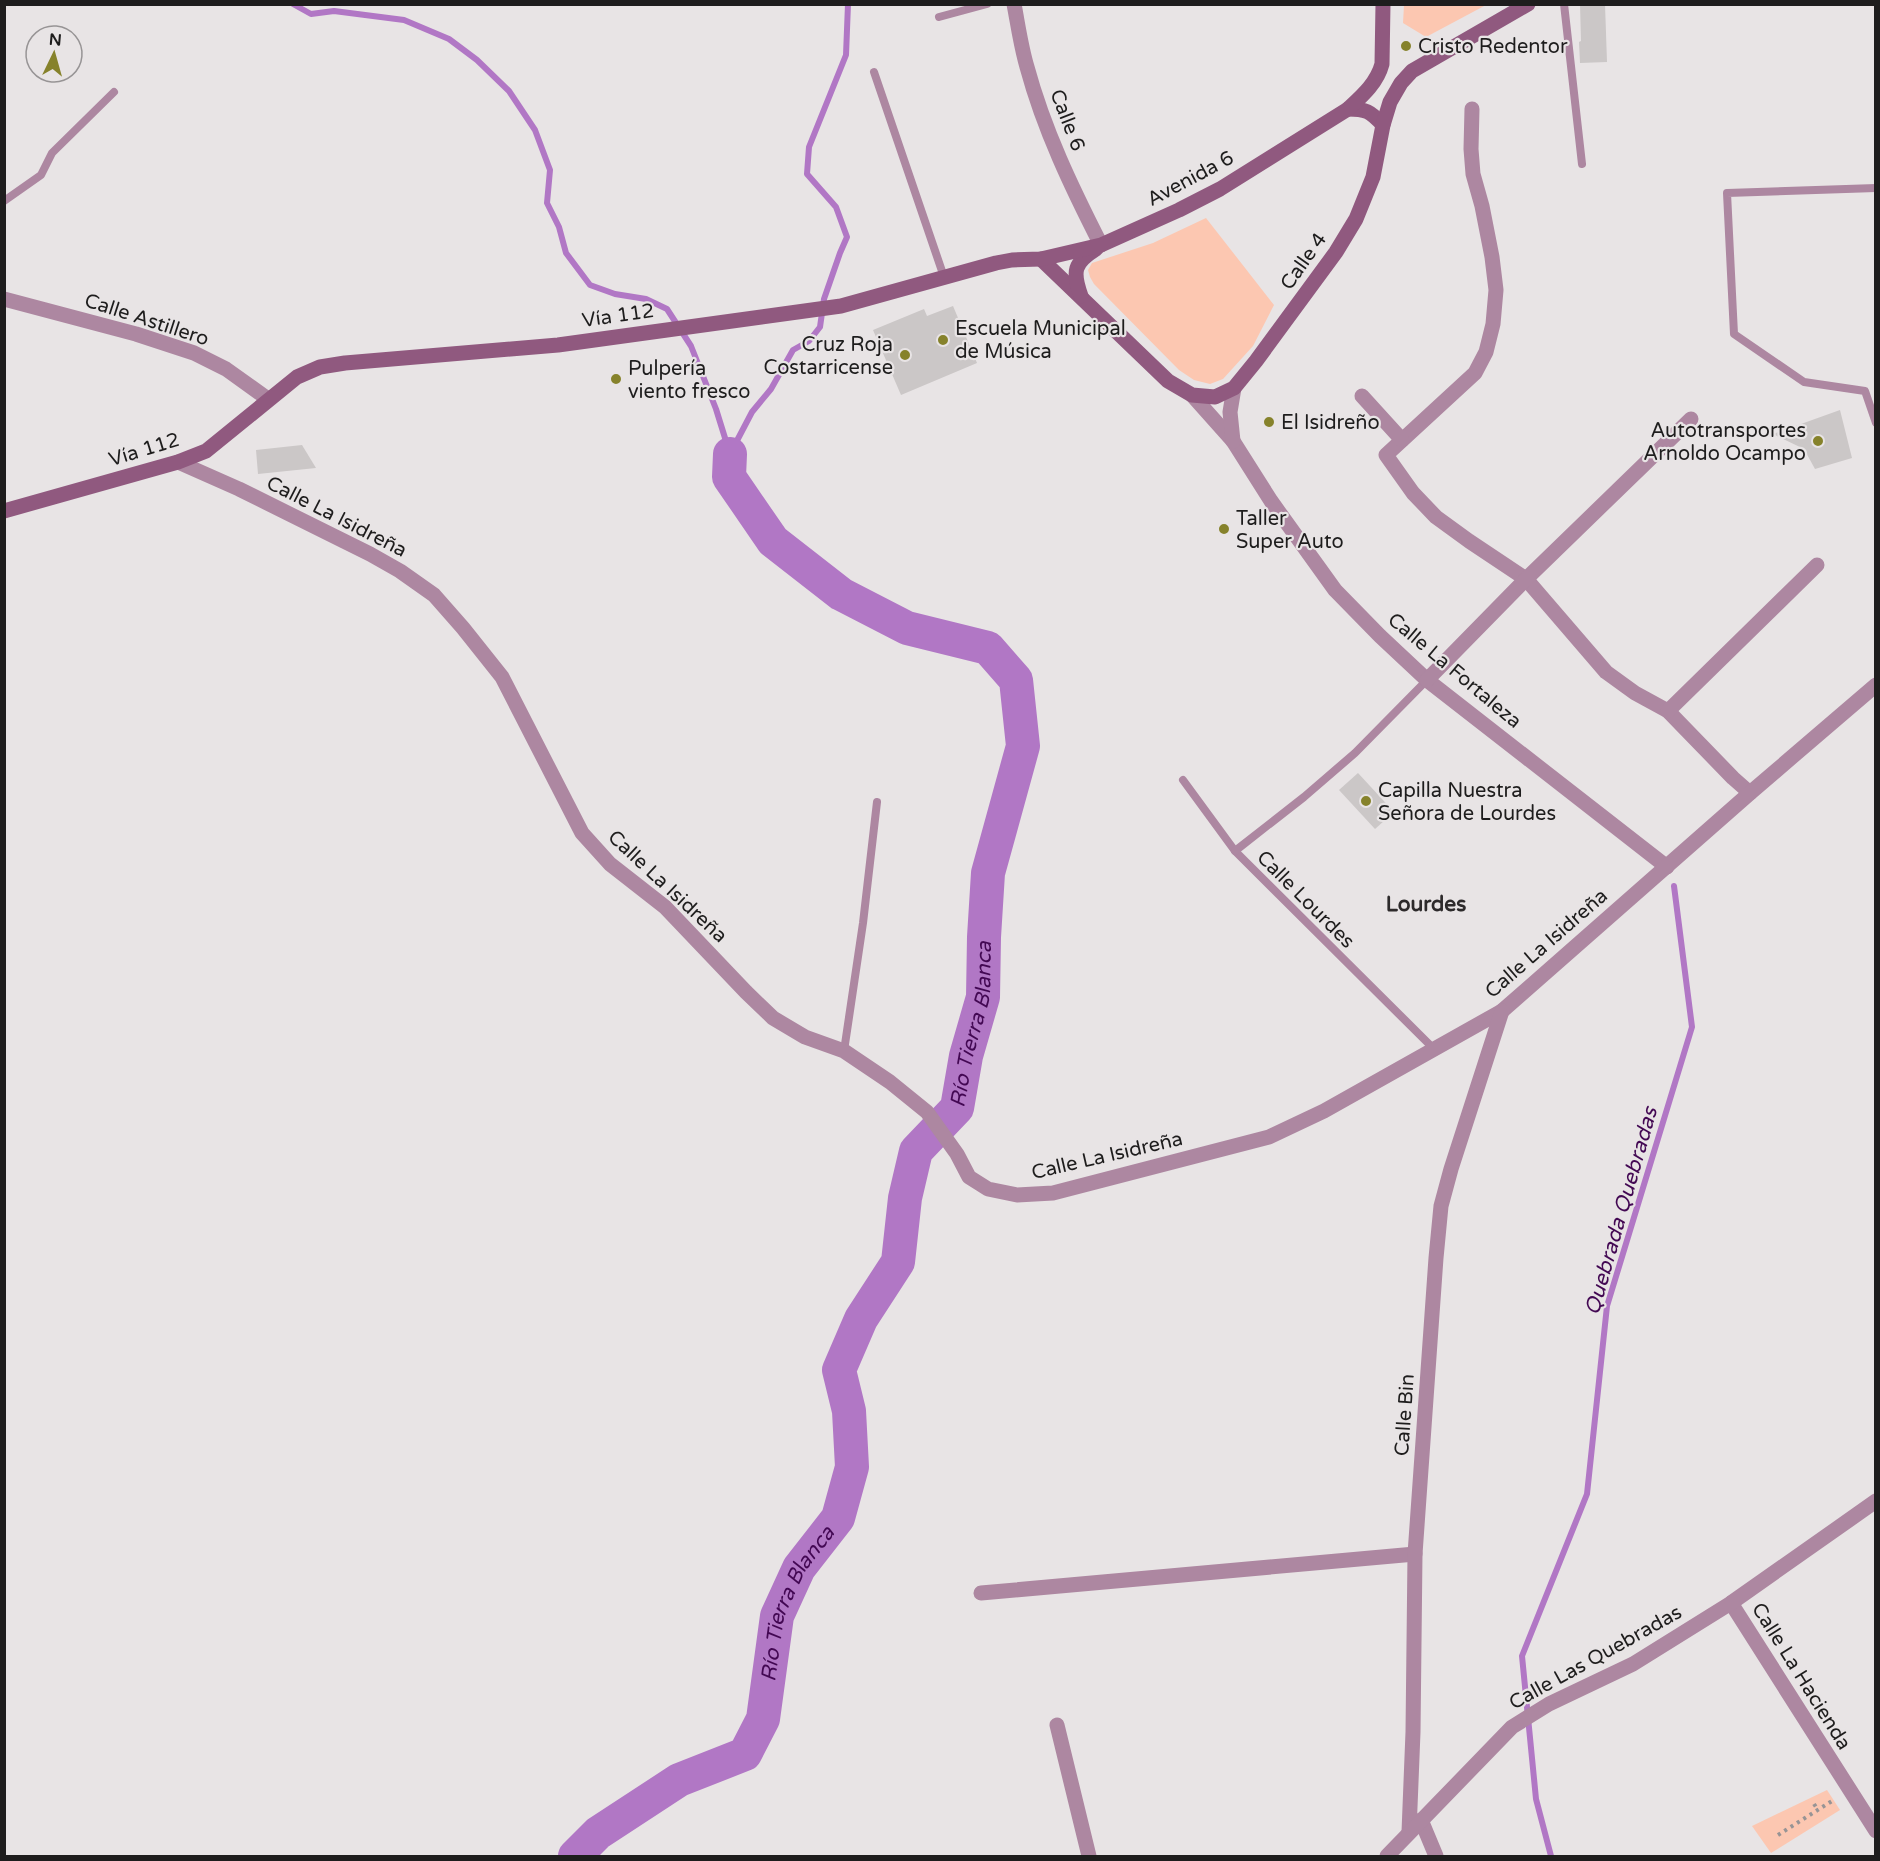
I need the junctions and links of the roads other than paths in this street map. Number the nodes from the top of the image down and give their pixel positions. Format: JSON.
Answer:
{"nodes":[{"id":1,"x":987,"y":4,"type":"edge"},
{"id":2,"x":1014,"y":4,"type":"edge"},
{"id":3,"x":1383,"y":4,"type":"edge"},
{"id":4,"x":1528,"y":4,"type":"edge"},
{"id":5,"x":1564,"y":4,"type":"edge"},
{"id":6,"x":939,"y":16,"type":"dead end"},
{"id":7,"x":1382,"y":64,"type":"junction"},
{"id":8,"x":1412,"y":71,"type":"junction"},
{"id":9,"x":874,"y":72,"type":"dead end"},
{"id":10,"x":114,"y":92,"type":"dead end"},
{"id":11,"x":1348,"y":109,"type":"junction"},
{"id":12,"x":1472,"y":109,"type":"dead end"},
{"id":13,"x":1383,"y":125,"type":"junction"},
{"id":14,"x":1582,"y":164,"type":"dead end"},
{"id":15,"x":1875,"y":188,"type":"edge"},
{"id":16,"x":4,"y":201,"type":"edge"},
{"id":17,"x":1101,"y":245,"type":"junction"},
{"id":18,"x":1041,"y":259,"type":"junction"},
{"id":19,"x":944,"y":277,"type":"junction"},
{"id":20,"x":4,"y":299,"type":"edge"},
{"id":21,"x":1083,"y":299,"type":"junction"},
{"id":22,"x":1234,"y":388,"type":"junction"},
{"id":23,"x":1192,"y":395,"type":"junction"},
{"id":24,"x":1362,"y":396,"type":"dead end"},
{"id":25,"x":268,"y":399,"type":"junction"},
{"id":26,"x":1691,"y":419,"type":"dead end"},
{"id":27,"x":1875,"y":423,"type":"edge"},
{"id":28,"x":1402,"y":440,"type":"junction"},
{"id":29,"x":1233,"y":441,"type":"junction"},
{"id":30,"x":178,"y":462,"type":"junction"},
{"id":31,"x":4,"y":511,"type":"edge"},
{"id":32,"x":1817,"y":565,"type":"dead end"},
{"id":33,"x":1527,"y":579,"type":"junction"},
{"id":34,"x":1427,"y":680,"type":"junction"},
{"id":35,"x":1875,"y":686,"type":"edge"},
{"id":36,"x":1668,"y":711,"type":"junction"},
{"id":37,"x":1183,"y":780,"type":"dead end"},
{"id":38,"x":1750,"y":793,"type":"junction"},
{"id":39,"x":877,"y":802,"type":"dead end"},
{"id":40,"x":1234,"y":851,"type":"junction"},
{"id":41,"x":1667,"y":867,"type":"junction"},
{"id":42,"x":1502,"y":1011,"type":"junction"},
{"id":43,"x":1435,"y":1050,"type":"junction"},
{"id":44,"x":844,"y":1051,"type":"junction"},
{"id":45,"x":1875,"y":1501,"type":"edge"},
{"id":46,"x":1415,"y":1554,"type":"junction"},
{"id":47,"x":981,"y":1593,"type":"dead end"},
{"id":48,"x":1731,"y":1603,"type":"junction"},
{"id":49,"x":1058,"y":1725,"type":"dead end"},
{"id":50,"x":1420,"y":1820,"type":"junction"},
{"id":51,"x":1875,"y":1831,"type":"edge"},
{"id":52,"x":1409,"y":1832,"type":"junction"},
{"id":53,"x":1089,"y":1857,"type":"edge"},
{"id":54,"x":1387,"y":1857,"type":"edge"},
{"id":55,"x":1436,"y":1857,"type":"edge"}],
"edges":[{"from":1,"to":6,"type":"lane"},
{"from":2,"to":17,"type":"street","name":"Calle 6"},
{"from":3,"to":7,"type":"main road"},
{"from":4,"to":8,"type":"main road"},
{"from":5,"to":14,"type":"lane"},
{"from":7,"to":8,"type":"main road"},
{"from":7,"to":11,"type":"main road"},
{"from":8,"to":13,"type":"main road"},
{"from":9,"to":19,"type":"lane"},
{"from":10,"to":16,"type":"lane"},
{"from":11,"to":13,"type":"main road"},
{"from":11,"to":17,"type":"main road","name":"Avenida 6"},
{"from":12,"to":28,"type":"street"},
{"from":13,"to":22,"type":"main road","name":"Calle 4"},
{"from":15,"to":27,"type":"lane"},
{"from":17,"to":18,"type":"main road","name":"Avenida 6"},
{"from":17,"to":21,"type":"main road"},
{"from":18,"to":19,"type":"main road","name":"Vía 112"},
{"from":18,"to":21,"type":"main road"},
{"from":19,"to":25,"type":"main road","name":"Vía 112"},
{"from":20,"to":25,"type":"street","name":"Calle Astillero"},
{"from":21,"to":23,"type":"main road"},
{"from":22,"to":23,"type":"main road","name":"Calle 4"},
{"from":22,"to":29,"type":"street","name":"Calle La Fortaleza"},
{"from":23,"to":29,"type":"street","name":"Calle La Fortaleza"},
{"from":24,"to":28,"type":"street"},
{"from":25,"to":30,"type":"main road","name":"Vía 112"},
{"from":26,"to":33,"type":"street"},
{"from":28,"to":33,"type":"street"},
{"from":29,"to":34,"type":"street","name":"Calle La Fortaleza"},
{"from":30,"to":31,"type":"main road","name":"Vía 112"},
{"from":30,"to":44,"type":"street","name":"Calle La Isidreña"},
{"from":32,"to":36,"type":"street"},
{"from":33,"to":34,"type":"street"},
{"from":33,"to":36,"type":"street"},
{"from":34,"to":40,"type":"lane","name":"Calle Lourdes"},
{"from":34,"to":41,"type":"street","name":"Calle La Fortaleza"},
{"from":35,"to":38,"type":"street","name":"Calle La Isidreña"},
{"from":36,"to":38,"type":"street"},
{"from":37,"to":40,"type":"lane"},
{"from":38,"to":41,"type":"street","name":"Calle La Isidreña"},
{"from":39,"to":44,"type":"lane"},
{"from":40,"to":43,"type":"lane","name":"Calle Lourdes"},
{"from":41,"to":42,"type":"street","name":"Calle La Isidreña"},
{"from":42,"to":43,"type":"street","name":"Calle La Isidreña"},
{"from":42,"to":46,"type":"street","name":"Calle Bin"},
{"from":43,"to":44,"type":"street","name":"Calle La Isidreña"},
{"from":45,"to":48,"type":"street","name":"Calle Las Quebradas"},
{"from":46,"to":47,"type":"street"},
{"from":46,"to":52,"type":"street","name":"Calle Bin"},
{"from":48,"to":50,"type":"street","name":"Calle Las Quebradas"},
{"from":48,"to":51,"type":"street","name":"Calle La Hacienda"},
{"from":49,"to":53,"type":"street"},
{"from":50,"to":52,"type":"street","name":"Calle Las Quebradas"},
{"from":50,"to":55,"type":"street"},
{"from":52,"to":54,"type":"street","name":"Calle Las Quebradas"}]}
